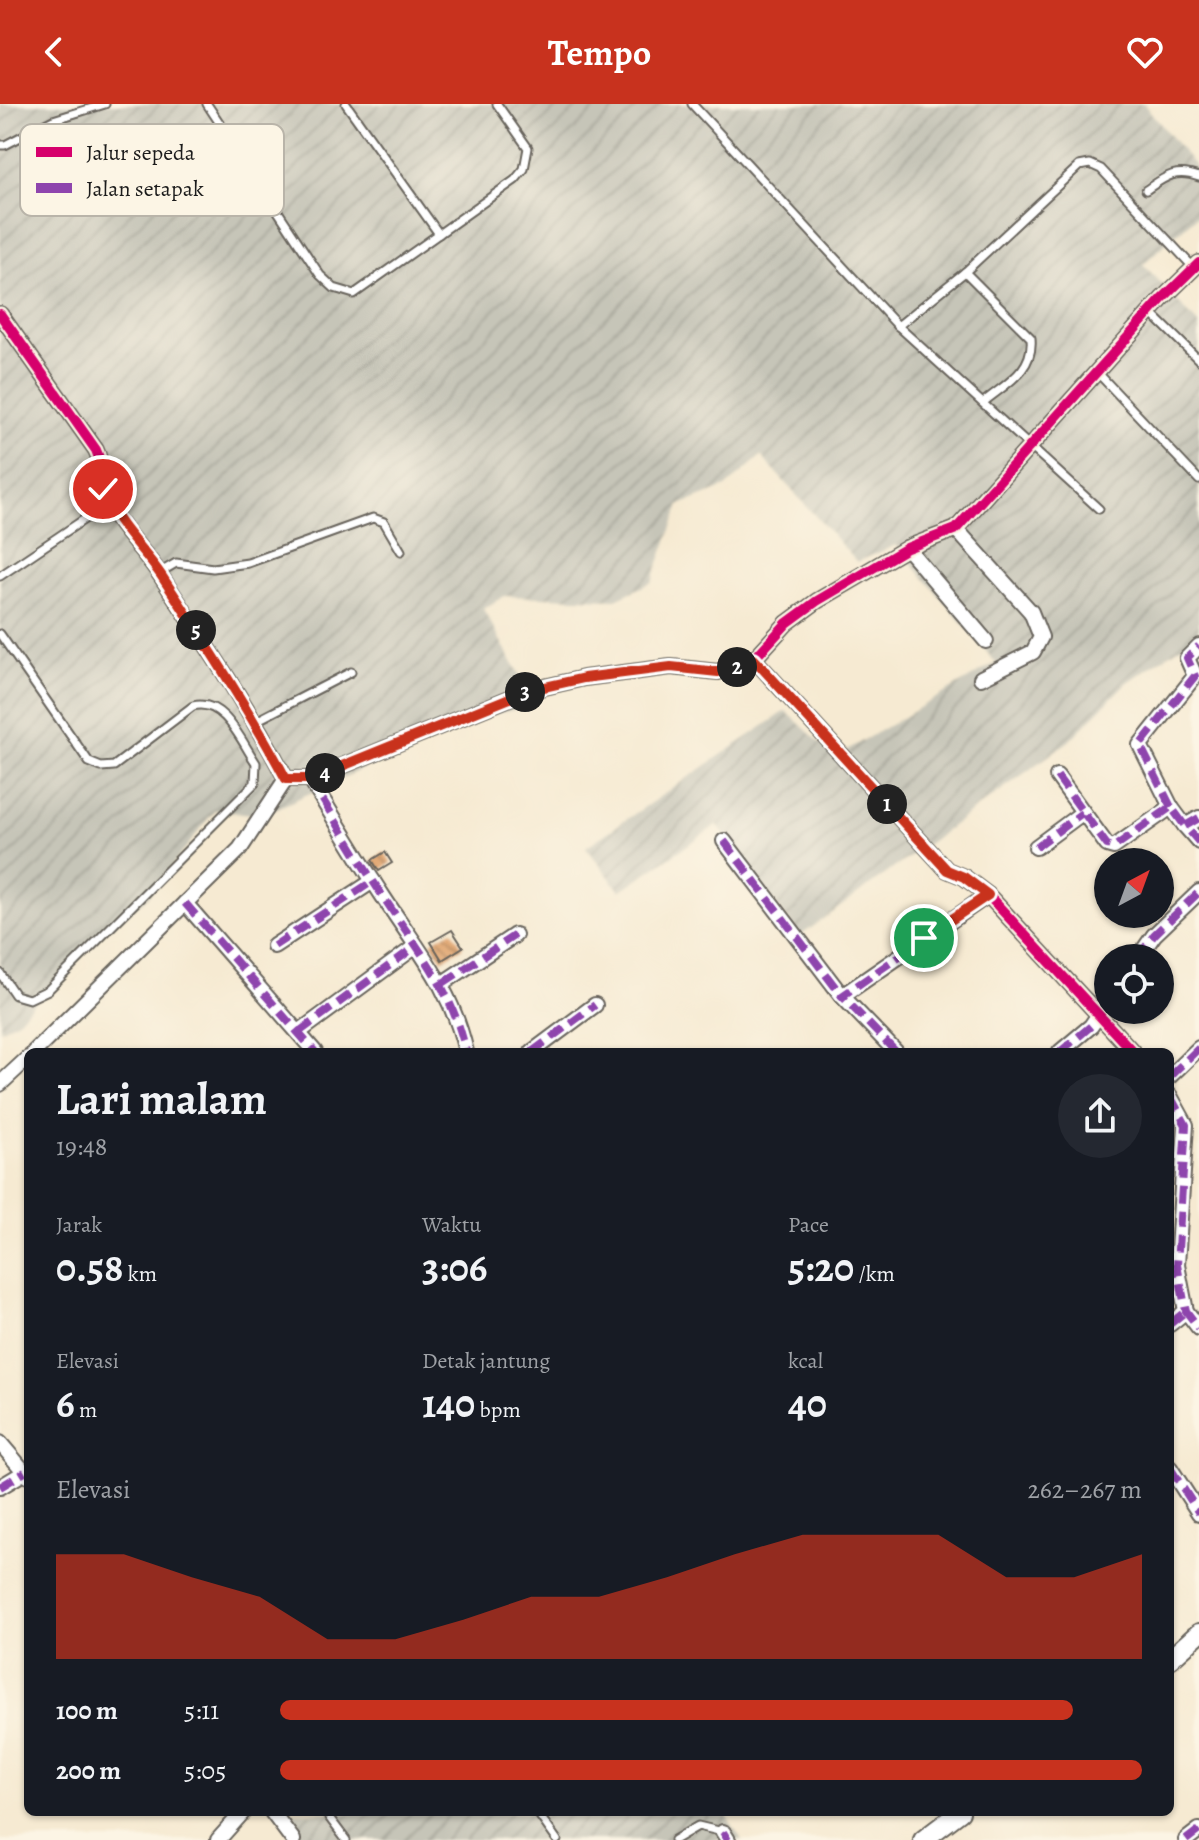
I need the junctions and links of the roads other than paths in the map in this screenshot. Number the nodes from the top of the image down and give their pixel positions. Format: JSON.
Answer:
{"nodes":[{"id":1,"x":105,"y":104,"type":"edge"},
{"id":2,"x":207,"y":104,"type":"edge"},
{"id":3,"x":346,"y":104,"type":"edge"},
{"id":4,"x":497,"y":104,"type":"edge"},
{"id":5,"x":692,"y":104,"type":"edge"},
{"id":6,"x":45,"y":124,"type":"edge"},
{"id":7,"x":220,"y":124,"type":"edge"},
{"id":8,"x":20,"y":136,"type":"edge"},
{"id":9,"x":0,"y":145,"type":"edge"},
{"id":10,"x":1199,"y":177,"type":"edge"},
{"id":11,"x":1146,"y":190,"type":"dead end"},
{"id":12,"x":281,"y":216,"type":"edge"},
{"id":13,"x":439,"y":234,"type":"junction"},
{"id":14,"x":1196,"y":266,"type":"edge"},
{"id":15,"x":965,"y":272,"type":"junction"},
{"id":16,"x":1150,"y":312,"type":"junction"},
{"id":17,"x":0,"y":314,"type":"edge"},
{"id":18,"x":898,"y":326,"type":"junction"},
{"id":19,"x":1199,"y":360,"type":"edge"},
{"id":20,"x":1097,"y":372,"type":"junction"},
{"id":21,"x":985,"y":401,"type":"junction"},
{"id":22,"x":1032,"y":445,"type":"junction"},
{"id":23,"x":1199,"y":480,"type":"edge"},
{"id":24,"x":107,"y":504,"type":"junction"},
{"id":25,"x":1099,"y":509,"type":"dead end"},
{"id":26,"x":956,"y":529,"type":"junction"},
{"id":27,"x":907,"y":548,"type":"junction"},
{"id":28,"x":401,"y":551,"type":"dead end"},
{"id":29,"x":159,"y":573,"type":"junction"},
{"id":30,"x":0,"y":576,"type":"edge"},
{"id":31,"x":0,"y":634,"type":"edge"},
{"id":32,"x":986,"y":641,"type":"dead end"},
{"id":33,"x":1199,"y":646,"type":"edge"},
{"id":34,"x":754,"y":659,"type":"junction"},
{"id":35,"x":351,"y":672,"type":"dead end"},
{"id":36,"x":981,"y":678,"type":"dead end"},
{"id":37,"x":256,"y":721,"type":"junction"},
{"id":38,"x":1057,"y":776,"type":"dead end"},
{"id":39,"x":286,"y":779,"type":"junction"},
{"id":40,"x":310,"y":779,"type":"junction"},
{"id":41,"x":1171,"y":807,"type":"junction"},
{"id":42,"x":1082,"y":813,"type":"junction"},
{"id":43,"x":1199,"y":818,"type":"edge"},
{"id":44,"x":1185,"y":826,"type":"junction"},
{"id":45,"x":724,"y":841,"type":"dead end"},
{"id":46,"x":1199,"y":842,"type":"edge"},
{"id":47,"x":1036,"y":847,"type":"dead end"},
{"id":48,"x":373,"y":881,"type":"junction"},
{"id":49,"x":1199,"y":892,"type":"edge"},
{"id":50,"x":988,"y":895,"type":"junction"},
{"id":51,"x":185,"y":903,"type":"junction"},
{"id":52,"x":515,"y":935,"type":"dead end"},
{"id":53,"x":1148,"y":944,"type":"edge"},
{"id":54,"x":274,"y":946,"type":"dead end"},
{"id":55,"x":416,"y":946,"type":"junction"},
{"id":56,"x":0,"y":973,"type":"edge"},
{"id":57,"x":443,"y":983,"type":"junction"},
{"id":58,"x":842,"y":996,"type":"junction"},
{"id":59,"x":595,"y":1005,"type":"dead end"},
{"id":60,"x":1094,"y":1011,"type":"edge"},
{"id":61,"x":1094,"y":1021,"type":"edge"},
{"id":62,"x":1107,"y":1024,"type":"edge"},
{"id":63,"x":299,"y":1032,"type":"junction"},
{"id":64,"x":38,"y":1048,"type":"edge"},
{"id":65,"x":312,"y":1048,"type":"edge"},
{"id":66,"x":465,"y":1048,"type":"edge"},
{"id":67,"x":537,"y":1048,"type":"edge"},
{"id":68,"x":892,"y":1048,"type":"edge"},
{"id":69,"x":1064,"y":1048,"type":"edge"},
{"id":70,"x":1129,"y":1048,"type":"edge"},
{"id":71,"x":1199,"y":1048,"type":"edge"},
{"id":72,"x":24,"y":1062,"type":"edge"},
{"id":73,"x":1174,"y":1072,"type":"edge"},
{"id":74,"x":0,"y":1084,"type":"edge"},
{"id":75,"x":1174,"y":1103,"type":"edge"},
{"id":76,"x":1186,"y":1311,"type":"junction"},
{"id":77,"x":1174,"y":1321,"type":"edge"},
{"id":78,"x":1199,"y":1328,"type":"edge"},
{"id":79,"x":0,"y":1443,"type":"edge"},
{"id":80,"x":24,"y":1472,"type":"edge"},
{"id":81,"x":1174,"y":1474,"type":"edge"},
{"id":82,"x":24,"y":1475,"type":"edge"},
{"id":83,"x":0,"y":1487,"type":"edge"},
{"id":84,"x":1199,"y":1513,"type":"edge"},
{"id":85,"x":1199,"y":1633,"type":"edge"},
{"id":86,"x":1174,"y":1655,"type":"edge"},
{"id":87,"x":239,"y":1816,"type":"edge"},
{"id":88,"x":275,"y":1816,"type":"edge"},
{"id":89,"x":328,"y":1816,"type":"edge"},
{"id":90,"x":540,"y":1816,"type":"edge"},
{"id":91,"x":955,"y":1816,"type":"edge"},
{"id":92,"x":1199,"y":1830,"type":"edge"},
{"id":93,"x":726,"y":1836,"type":"edge"},
{"id":94,"x":218,"y":1840,"type":"edge"},
{"id":95,"x":293,"y":1840,"type":"edge"},
{"id":96,"x":346,"y":1840,"type":"edge"},
{"id":97,"x":557,"y":1840,"type":"edge"},
{"id":98,"x":674,"y":1840,"type":"edge"},
{"id":99,"x":923,"y":1840,"type":"edge"},
{"id":100,"x":1186,"y":1840,"type":"edge"}],
"edges":[{"from":1,"to":6,"type":"lane"},
{"from":2,"to":7,"type":"lane"},
{"from":3,"to":13,"type":"lane"},
{"from":4,"to":13,"type":"lane"},
{"from":5,"to":18,"type":"lane"},
{"from":8,"to":9,"type":"lane"},
{"from":10,"to":11,"type":"lane"},
{"from":12,"to":13,"type":"lane"},
{"from":14,"to":15,"type":"lane"},
{"from":14,"to":16,"type":"street"},
{"from":15,"to":18,"type":"lane"},
{"from":15,"to":21,"type":"lane"},
{"from":16,"to":19,"type":"lane"},
{"from":16,"to":20,"type":"street"},
{"from":17,"to":24,"type":"street"},
{"from":18,"to":21,"type":"lane"},
{"from":20,"to":22,"type":"street"},
{"from":20,"to":23,"type":"lane"},
{"from":21,"to":22,"type":"lane"},
{"from":22,"to":25,"type":"lane"},
{"from":22,"to":26,"type":"street"},
{"from":24,"to":29,"type":"street"},
{"from":24,"to":30,"type":"lane"},
{"from":26,"to":27,"type":"street"},
{"from":26,"to":36,"type":"street"},
{"from":27,"to":32,"type":"street"},
{"from":27,"to":34,"type":"street"},
{"from":28,"to":29,"type":"lane"},
{"from":29,"to":37,"type":"street"},
{"from":31,"to":56,"type":"lane"},
{"from":33,"to":41,"type":"street"},
{"from":34,"to":40,"type":"street"},
{"from":34,"to":50,"type":"street"},
{"from":35,"to":37,"type":"lane"},
{"from":37,"to":39,"type":"street"},
{"from":38,"to":42,"type":"street"},
{"from":39,"to":40,"type":"street"},
{"from":39,"to":51,"type":"street"},
{"from":40,"to":48,"type":"street"},
{"from":41,"to":42,"type":"street"},
{"from":41,"to":44,"type":"street"},
{"from":42,"to":47,"type":"street"},
{"from":43,"to":44,"type":"street"},
{"from":44,"to":46,"type":"street"},
{"from":45,"to":58,"type":"street"},
{"from":48,"to":54,"type":"street"},
{"from":48,"to":55,"type":"street"},
{"from":49,"to":53,"type":"street"},
{"from":50,"to":58,"type":"street"},
{"from":50,"to":60,"type":"street"},
{"from":51,"to":63,"type":"street"},
{"from":51,"to":64,"type":"street"},
{"from":52,"to":57,"type":"street"},
{"from":55,"to":57,"type":"street"},
{"from":55,"to":63,"type":"street"},
{"from":57,"to":66,"type":"street"},
{"from":58,"to":68,"type":"street"},
{"from":59,"to":67,"type":"street"},
{"from":61,"to":69,"type":"street"},
{"from":62,"to":70,"type":"street"},
{"from":63,"to":65,"type":"street"},
{"from":71,"to":73,"type":"street"},
{"from":72,"to":74,"type":"street"},
{"from":75,"to":76,"type":"street"},
{"from":76,"to":77,"type":"street"},
{"from":76,"to":78,"type":"street"},
{"from":79,"to":80,"type":"street"},
{"from":81,"to":84,"type":"street"},
{"from":82,"to":83,"type":"street"},
{"from":85,"to":86,"type":"street"},
{"from":87,"to":94,"type":"street"},
{"from":88,"to":95,"type":"street"},
{"from":89,"to":96,"type":"lane"},
{"from":90,"to":97,"type":"lane"},
{"from":91,"to":99,"type":"street"},
{"from":92,"to":100,"type":"street"},
{"from":93,"to":98,"type":"lane"}]}
